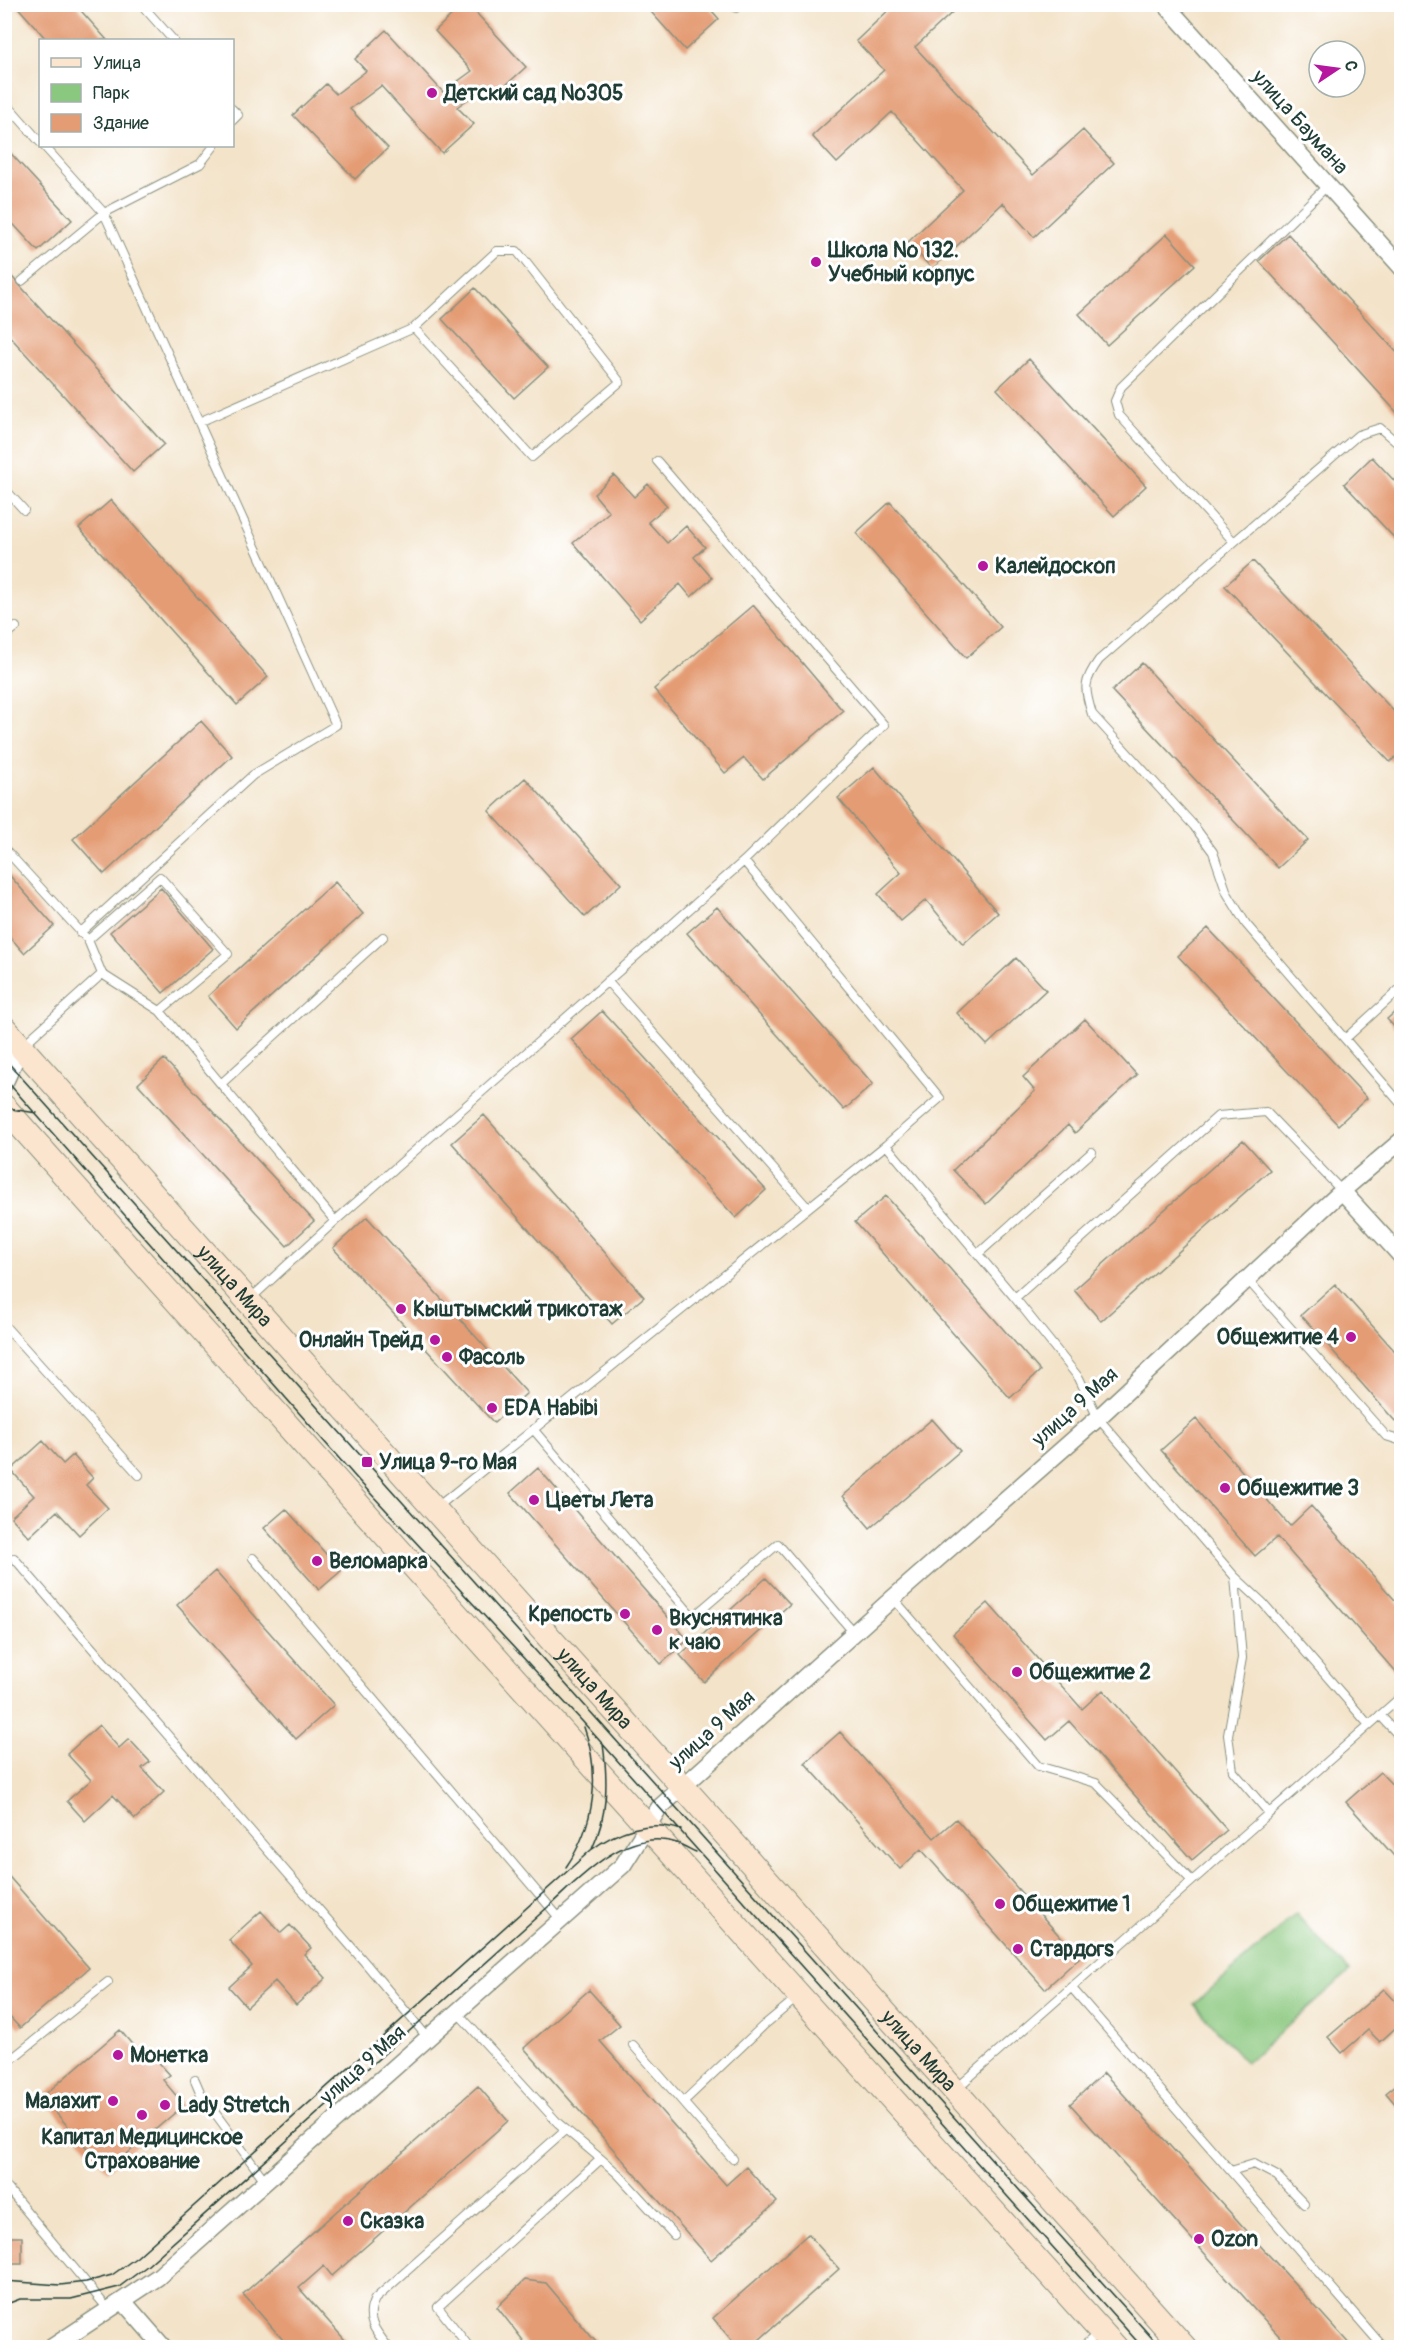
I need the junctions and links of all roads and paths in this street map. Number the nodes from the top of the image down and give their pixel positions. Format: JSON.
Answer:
{"nodes":[{"id":1,"x":141,"y":4,"type":"edge"},
{"id":2,"x":1165,"y":4,"type":"edge"},
{"id":3,"x":172,"y":39,"type":"edge"},
{"id":4,"x":4,"y":101,"type":"edge"},
{"id":5,"x":39,"y":141,"type":"edge"},
{"id":6,"x":45,"y":147,"type":"edge"},
{"id":7,"x":213,"y":147,"type":"edge"},
{"id":8,"x":1327,"y":186,"type":"junction"},
{"id":9,"x":104,"y":213,"type":"junction"},
{"id":10,"x":1401,"y":268,"type":"edge"},
{"id":11,"x":22,"y":281,"type":"dead end"},
{"id":12,"x":414,"y":328,"type":"junction"},
{"id":13,"x":199,"y":422,"type":"junction"},
{"id":14,"x":1401,"y":447,"type":"edge"},
{"id":15,"x":657,"y":461,"type":"dead end"},
{"id":16,"x":4,"y":488,"type":"edge"},
{"id":17,"x":24,"y":510,"type":"dead end"},
{"id":18,"x":1234,"y":542,"type":"junction"},
{"id":19,"x":16,"y":627,"type":"dead end"},
{"id":20,"x":4,"y":637,"type":"edge"},
{"id":21,"x":4,"y":848,"type":"edge"},
{"id":22,"x":744,"y":861,"type":"junction"},
{"id":23,"x":80,"y":933,"type":"junction"},
{"id":24,"x":383,"y":937,"type":"dead end"},
{"id":25,"x":87,"y":940,"type":"junction"},
{"id":26,"x":102,"y":974,"type":"junction"},
{"id":27,"x":607,"y":981,"type":"junction"},
{"id":28,"x":1401,"y":987,"type":"edge"},
{"id":29,"x":160,"y":1011,"type":"junction"},
{"id":30,"x":4,"y":1028,"type":"edge"},
{"id":31,"x":1345,"y":1039,"type":"junction"},
{"id":32,"x":21,"y":1047,"type":"junction"},
{"id":33,"x":222,"y":1083,"type":"junction"},
{"id":34,"x":4,"y":1084,"type":"edge"},
{"id":35,"x":1401,"y":1105,"type":"edge"},
{"id":36,"x":4,"y":1107,"type":"edge"},
{"id":37,"x":1401,"y":1140,"type":"edge"},
{"id":38,"x":886,"y":1145,"type":"junction"},
{"id":39,"x":1092,"y":1152,"type":"dead end"},
{"id":40,"x":1342,"y":1191,"type":"junction"},
{"id":41,"x":807,"y":1207,"type":"junction"},
{"id":42,"x":335,"y":1221,"type":"junction"},
{"id":43,"x":978,"y":1254,"type":"junction"},
{"id":44,"x":1401,"y":1257,"type":"edge"},
{"id":45,"x":1247,"y":1279,"type":"junction"},
{"id":46,"x":1015,"y":1298,"type":"junction"},
{"id":47,"x":248,"y":1300,"type":"junction"},
{"id":48,"x":4,"y":1325,"type":"edge"},
{"id":49,"x":1098,"y":1418,"type":"junction"},
{"id":50,"x":533,"y":1429,"type":"junction"},
{"id":51,"x":1401,"y":1441,"type":"edge"},
{"id":52,"x":139,"y":1475,"type":"dead end"},
{"id":53,"x":435,"y":1509,"type":"junction"},
{"id":54,"x":14,"y":1558,"type":"dead end"},
{"id":55,"x":253,"y":1558,"type":"dead end"},
{"id":56,"x":1235,"y":1577,"type":"junction"},
{"id":57,"x":893,"y":1598,"type":"junction"},
{"id":58,"x":854,"y":1633,"type":"junction"},
{"id":59,"x":1401,"y":1696,"type":"edge"},
{"id":60,"x":1380,"y":1715,"type":"junction"},
{"id":61,"x":1369,"y":1725,"type":"junction"},
{"id":62,"x":1401,"y":1739,"type":"edge"},
{"id":63,"x":684,"y":1785,"type":"junction"},
{"id":64,"x":1269,"y":1813,"type":"junction"},
{"id":65,"x":648,"y":1826,"type":"junction"},
{"id":66,"x":1192,"y":1881,"type":"junction"},
{"id":67,"x":561,"y":1920,"type":"junction"},
{"id":68,"x":108,"y":1983,"type":"dead end"},
{"id":69,"x":1071,"y":1987,"type":"junction"},
{"id":70,"x":801,"y":1995,"type":"junction"},
{"id":71,"x":457,"y":2012,"type":"junction"},
{"id":72,"x":428,"y":2038,"type":"junction"},
{"id":73,"x":633,"y":2045,"type":"dead end"},
{"id":74,"x":4,"y":2065,"type":"edge"},
{"id":75,"x":195,"y":2080,"type":"dead end"},
{"id":76,"x":956,"y":2089,"type":"junction"},
{"id":77,"x":684,"y":2102,"type":"junction"},
{"id":78,"x":565,"y":2130,"type":"junction"},
{"id":79,"x":601,"y":2159,"type":"junction"},
{"id":80,"x":733,"y":2159,"type":"dead end"},
{"id":81,"x":1231,"y":2171,"type":"junction"},
{"id":82,"x":266,"y":2182,"type":"junction"},
{"id":83,"x":4,"y":2184,"type":"edge"},
{"id":84,"x":1304,"y":2204,"type":"dead end"},
{"id":85,"x":674,"y":2235,"type":"dead end"},
{"id":86,"x":115,"y":2305,"type":"junction"},
{"id":87,"x":1109,"y":2339,"type":"edge"},
{"id":88,"x":51,"y":2348,"type":"edge"},
{"id":89,"x":164,"y":2348,"type":"edge"},
{"id":90,"x":389,"y":2348,"type":"edge"},
{"id":91,"x":470,"y":2348,"type":"edge"},
{"id":92,"x":1081,"y":2348,"type":"edge"},
{"id":93,"x":1185,"y":2348,"type":"edge"},
{"id":94,"x":1384,"y":2348,"type":"edge"}],
"edges":[{"from":1,"to":3,"type":"lane"},
{"from":2,"to":8,"type":"street","name":"улица Баумана"},
{"from":4,"to":5,"type":"lane"},
{"from":6,"to":9,"type":"lane"},
{"from":7,"to":9,"type":"lane"},
{"from":8,"to":10,"type":"street","name":"улица Баумана"},
{"from":8,"to":18,"type":"lane"},
{"from":9,"to":11,"type":"lane"},
{"from":9,"to":13,"type":"lane"},
{"from":12,"to":12,"type":"lane"},
{"from":12,"to":13,"type":"lane"},
{"from":13,"to":23,"type":"lane"},
{"from":14,"to":18,"type":"lane"},
{"from":15,"to":22,"type":"lane"},
{"from":16,"to":17,"type":"lane"},
{"from":18,"to":31,"type":"lane"},
{"from":19,"to":20,"type":"lane"},
{"from":21,"to":23,"type":"lane"},
{"from":22,"to":27,"type":"lane"},
{"from":22,"to":38,"type":"lane"},
{"from":23,"to":25,"type":"lane"},
{"from":24,"to":33,"type":"lane"},
{"from":25,"to":26,"type":"lane"},
{"from":25,"to":29,"type":"lane"},
{"from":26,"to":29,"type":"lane"},
{"from":26,"to":32,"type":"lane"},
{"from":27,"to":41,"type":"lane"},
{"from":27,"to":42,"type":"lane"},
{"from":28,"to":31,"type":"lane"},
{"from":29,"to":33,"type":"lane"},
{"from":30,"to":32,"type":"main road","name":"улица Мира"},
{"from":31,"to":35,"type":"lane"},
{"from":32,"to":34,"type":"street"},
{"from":32,"to":47,"type":"main road","name":"улица Мира"},
{"from":33,"to":42,"type":"lane"},
{"from":36,"to":65,"type":"main road"},
{"from":37,"to":40,"type":"street","name":"улица 9 Мая"},
{"from":38,"to":41,"type":"lane"},
{"from":38,"to":43,"type":"lane"},
{"from":39,"to":43,"type":"lane"},
{"from":40,"to":44,"type":"street"},
{"from":40,"to":45,"type":"street","name":"улица 9 Мая"},
{"from":40,"to":46,"type":"lane"},
{"from":41,"to":50,"type":"lane"},
{"from":42,"to":47,"type":"lane"},
{"from":43,"to":46,"type":"lane"},
{"from":45,"to":49,"type":"street","name":"улица 9 Мая"},
{"from":45,"to":51,"type":"lane"},
{"from":46,"to":49,"type":"lane"},
{"from":47,"to":53,"type":"main road","name":"улица Мира"},
{"from":48,"to":52,"type":"lane"},
{"from":49,"to":56,"type":"lane"},
{"from":49,"to":57,"type":"street","name":"улица 9 Мая"},
{"from":50,"to":53,"type":"lane"},
{"from":50,"to":58,"type":"lane"},
{"from":53,"to":63,"type":"main road","name":"улица Мира"},
{"from":54,"to":72,"type":"lane"},
{"from":55,"to":67,"type":"lane"},
{"from":56,"to":61,"type":"lane"},
{"from":56,"to":64,"type":"lane"},
{"from":57,"to":58,"type":"street","name":"улица 9 Мая"},
{"from":57,"to":66,"type":"lane"},
{"from":58,"to":63,"type":"street","name":"улица 9 Мая"},
{"from":59,"to":60,"type":"lane"},
{"from":60,"to":61,"type":"lane"},
{"from":60,"to":62,"type":"lane"},
{"from":61,"to":64,"type":"lane"},
{"from":63,"to":65,"type":"street","name":"улица 9 Мая"},
{"from":63,"to":76,"type":"main road","name":"улица Мира"},
{"from":64,"to":66,"type":"lane"},
{"from":65,"to":67,"type":"street","name":"улица 9 Мая"},
{"from":65,"to":70,"type":"main road"},
{"from":66,"to":69,"type":"lane"},
{"from":67,"to":71,"type":"street","name":"улица 9 Мая"},
{"from":68,"to":74,"type":"lane"},
{"from":69,"to":76,"type":"lane"},
{"from":69,"to":81,"type":"lane"},
{"from":70,"to":77,"type":"lane"},
{"from":70,"to":87,"type":"main road"},
{"from":71,"to":72,"type":"street","name":"улица 9 Мая"},
{"from":71,"to":78,"type":"lane"},
{"from":72,"to":82,"type":"street","name":"улица 9 Мая"},
{"from":73,"to":77,"type":"lane"},
{"from":75,"to":82,"type":"lane"},
{"from":76,"to":93,"type":"main road","name":"улица Мира"},
{"from":77,"to":80,"type":"lane"},
{"from":78,"to":79,"type":"lane"},
{"from":78,"to":90,"type":"lane"},
{"from":79,"to":85,"type":"lane"},
{"from":79,"to":91,"type":"lane"},
{"from":81,"to":84,"type":"lane"},
{"from":81,"to":94,"type":"lane"},
{"from":82,"to":86,"type":"street","name":"улица 9 Мая"},
{"from":83,"to":86,"type":"lane"},
{"from":86,"to":88,"type":"street","name":"улица 9 Мая"},
{"from":86,"to":89,"type":"street"},
{"from":87,"to":92,"type":"lane"}]}
